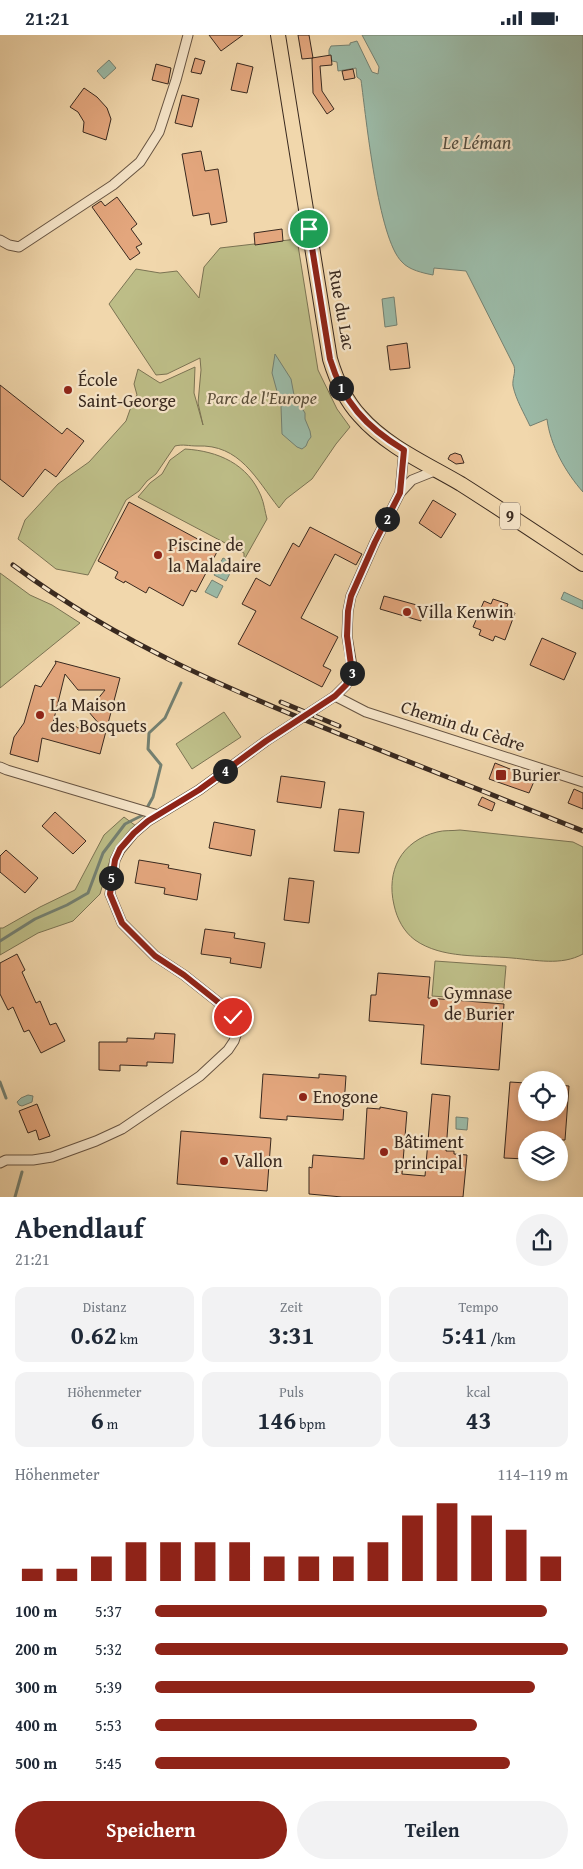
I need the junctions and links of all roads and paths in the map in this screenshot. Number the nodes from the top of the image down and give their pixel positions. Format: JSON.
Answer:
{"nodes":[{"id":1,"x":188,"y":35,"type":"edge"},
{"id":2,"x":278,"y":35,"type":"edge"},
{"id":3,"x":0,"y":240,"type":"edge"},
{"id":4,"x":404,"y":450,"type":"junction"},
{"id":5,"x":437,"y":470,"type":"junction"},
{"id":6,"x":400,"y":493,"type":"junction"},
{"id":7,"x":583,"y":564,"type":"edge"},
{"id":8,"x":335,"y":696,"type":"junction"},
{"id":9,"x":0,"y":767,"type":"edge"},
{"id":10,"x":583,"y":782,"type":"edge"},
{"id":11,"x":154,"y":813,"type":"junction"},
{"id":12,"x":0,"y":1163,"type":"edge"}],
"edges":[{"from":1,"to":3,"type":"street"},
{"from":2,"to":4,"type":"main road","name":"Rue du Lac","number":"9"},
{"from":4,"to":5,"type":"main road","number":"9"},
{"from":4,"to":6,"type":"street"},
{"from":5,"to":6,"type":"street"},
{"from":5,"to":7,"type":"main road","number":"9"},
{"from":6,"to":8,"type":"street"},
{"from":8,"to":10,"type":"street","name":"Chemin du Cèdre"},
{"from":8,"to":11,"type":"street"},
{"from":9,"to":11,"type":"street"},
{"from":11,"to":12,"type":"street"}]}
